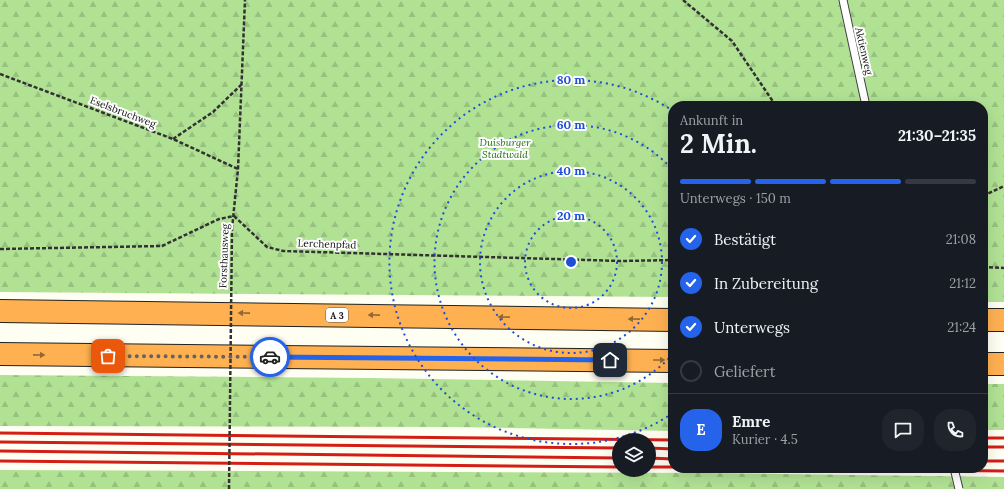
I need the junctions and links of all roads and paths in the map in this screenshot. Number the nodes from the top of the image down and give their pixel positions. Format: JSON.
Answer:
{"nodes":[{"id":1,"x":245,"y":0,"type":"edge"},
{"id":2,"x":682,"y":0,"type":"edge"},
{"id":3,"x":843,"y":0,"type":"edge"},
{"id":4,"x":0,"y":74,"type":"edge"},
{"id":5,"x":242,"y":84,"type":"junction"},
{"id":6,"x":773,"y":101,"type":"edge"},
{"id":7,"x":865,"y":101,"type":"edge"},
{"id":8,"x":173,"y":139,"type":"junction"},
{"id":9,"x":238,"y":169,"type":"junction"},
{"id":10,"x":1004,"y":186,"type":"edge"},
{"id":11,"x":988,"y":194,"type":"edge"},
{"id":12,"x":234,"y":216,"type":"junction"},
{"id":13,"x":0,"y":249,"type":"edge"},
{"id":14,"x":668,"y":260,"type":"edge"},
{"id":15,"x":988,"y":267,"type":"edge"},
{"id":16,"x":1004,"y":268,"type":"edge"},
{"id":17,"x":0,"y":311,"type":"edge"},
{"id":18,"x":668,"y":320,"type":"edge"},
{"id":19,"x":988,"y":320,"type":"edge"},
{"id":20,"x":1004,"y":320,"type":"edge"},
{"id":21,"x":0,"y":354,"type":"edge"},
{"id":22,"x":668,"y":361,"type":"edge"},
{"id":23,"x":988,"y":364,"type":"edge"},
{"id":24,"x":1004,"y":364,"type":"edge"},
{"id":25,"x":955,"y":473,"type":"edge"},
{"id":26,"x":229,"y":489,"type":"edge"},
{"id":27,"x":959,"y":489,"type":"edge"}],
"edges":[{"from":1,"to":5,"type":"path","name":"Forsthausweg"},
{"from":2,"to":6,"type":"path"},
{"from":3,"to":7,"type":"lane","name":"Aktienweg"},
{"from":4,"to":8,"type":"path","name":"Eselsbruchweg"},
{"from":5,"to":8,"type":"path"},
{"from":5,"to":9,"type":"path","name":"Forsthausweg"},
{"from":8,"to":9,"type":"path","name":"Eselsbruchweg"},
{"from":9,"to":12,"type":"path","name":"Forsthausweg"},
{"from":10,"to":11,"type":"path"},
{"from":12,"to":13,"type":"path"},
{"from":12,"to":14,"type":"path","name":"Lerchenpfad"},
{"from":12,"to":26,"type":"path","name":"Forsthausweg","bridge":true},
{"from":15,"to":16,"type":"path"},
{"from":18,"to":17,"type":"highway","number":"A 3","one_way":true},
{"from":19,"to":20,"type":"highway"},
{"from":21,"to":22,"type":"highway","one_way":true},
{"from":23,"to":24,"type":"highway"},
{"from":25,"to":27,"type":"lane","bridge":true}]}
